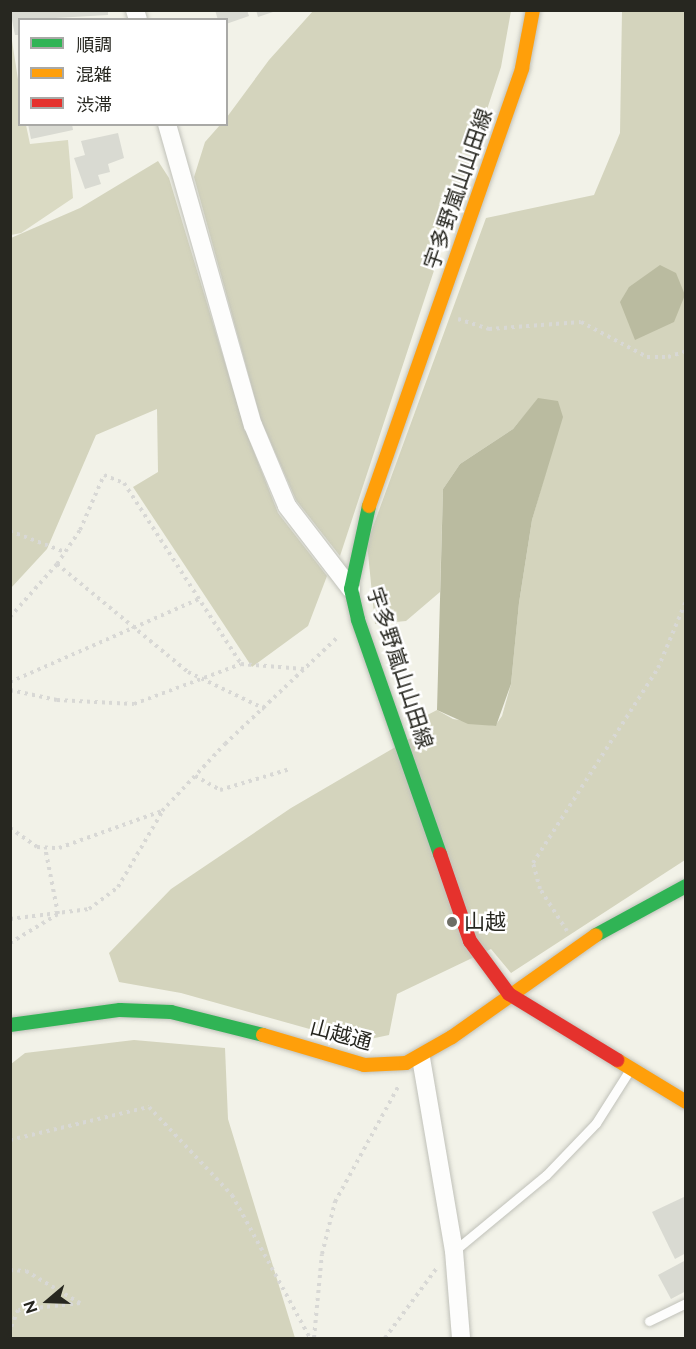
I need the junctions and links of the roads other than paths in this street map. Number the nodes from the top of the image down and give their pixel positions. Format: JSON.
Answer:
{"nodes":[{"id":1,"x":533,"y":10,"type":"edge"},
{"id":2,"x":168,"y":126,"type":"edge"},
{"id":3,"x":351,"y":589,"type":"junction"},
{"id":4,"x":686,"y":886,"type":"edge"},
{"id":5,"x":509,"y":994,"type":"junction"},
{"id":6,"x":10,"y":1025,"type":"edge"},
{"id":7,"x":413,"y":1061,"type":"junction"},
{"id":8,"x":631,"y":1069,"type":"junction"},
{"id":9,"x":686,"y":1102,"type":"edge"},
{"id":10,"x":454,"y":1251,"type":"junction"},
{"id":11,"x":686,"y":1303,"type":"edge"},
{"id":12,"x":649,"y":1321,"type":"dead end"},
{"id":13,"x":461,"y":1338,"type":"edge"}],
"edges":[{"from":1,"to":3,"type":"main road","name":"宇多野嵐山山田線"},
{"from":2,"to":3,"type":"street"},
{"from":3,"to":5,"type":"main road","name":"宇多野嵐山山田線"},
{"from":4,"to":5,"type":"main road"},
{"from":5,"to":7,"type":"main road"},
{"from":5,"to":8,"type":"main road","name":"宇多野嵐山山田線"},
{"from":6,"to":7,"type":"main road","name":"山越通"},
{"from":7,"to":10,"type":"street"},
{"from":8,"to":9,"type":"main road","name":"宇多野嵐山山田線"},
{"from":8,"to":10,"type":"lane"},
{"from":10,"to":13,"type":"street"},
{"from":11,"to":12,"type":"lane"}]}
